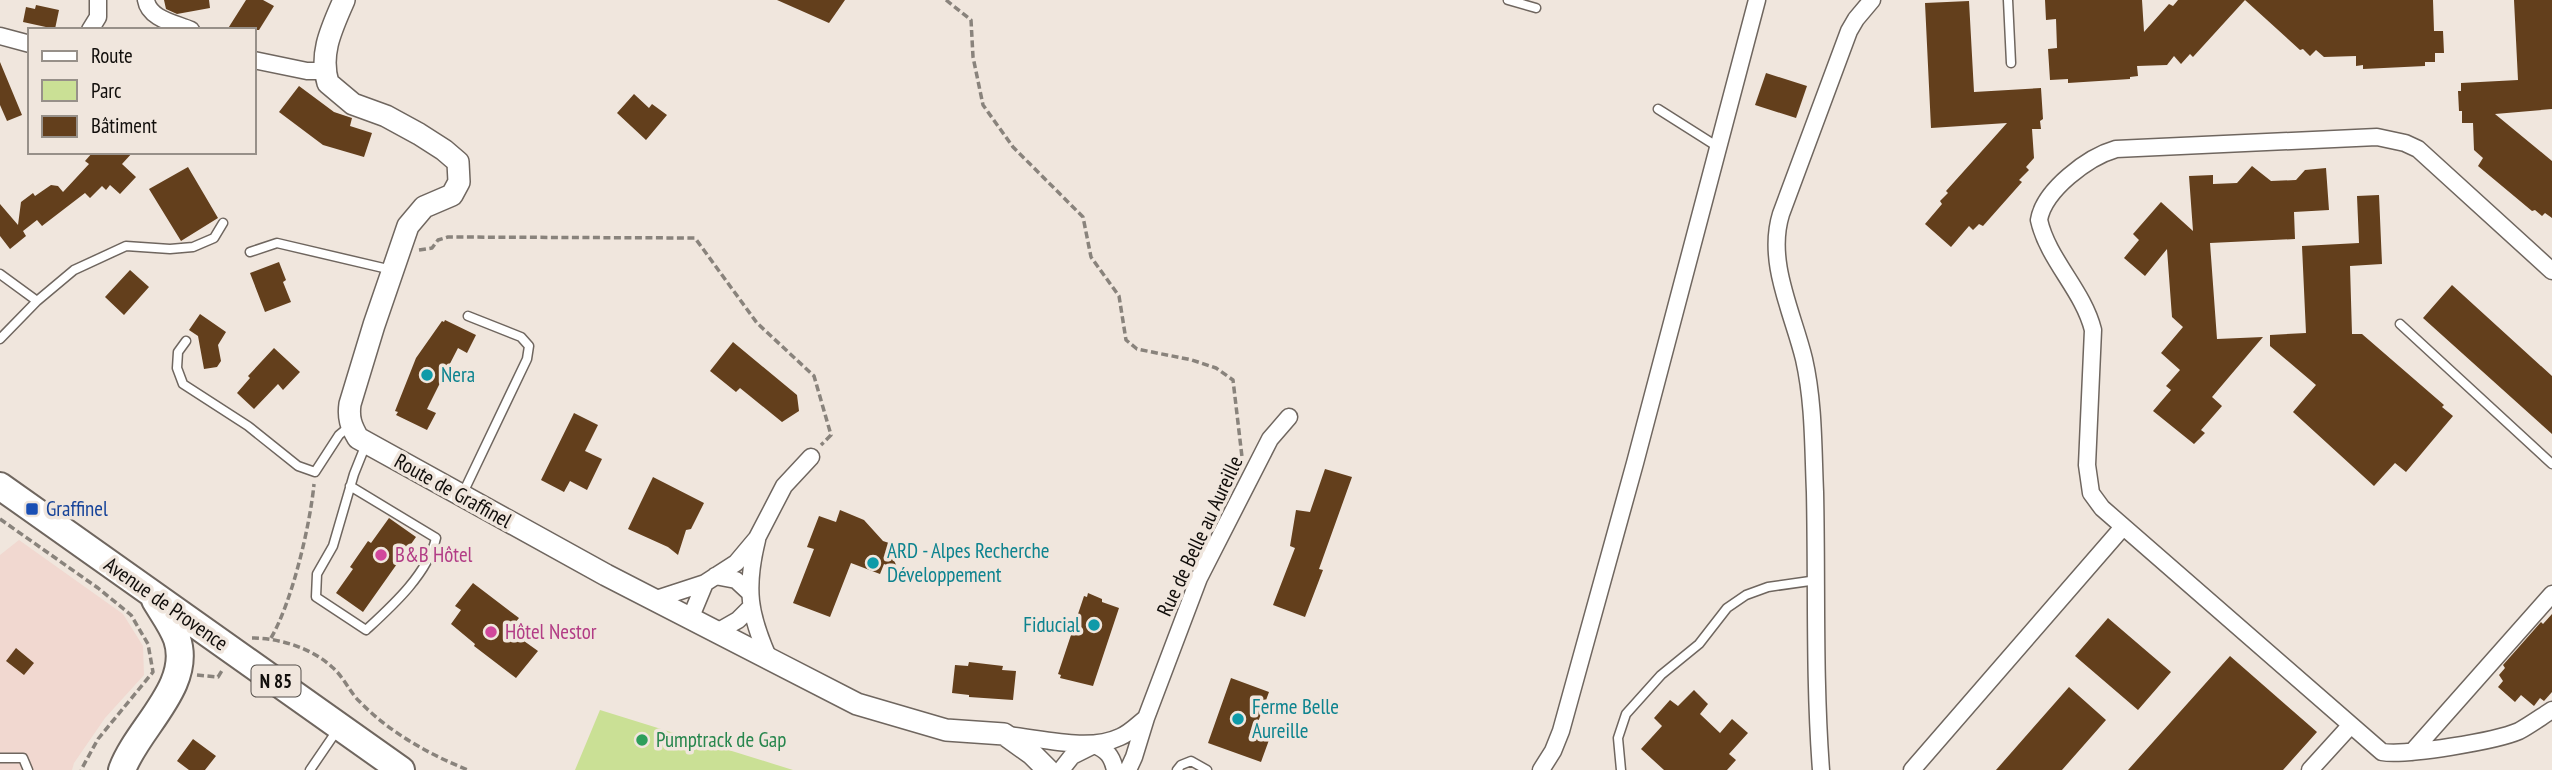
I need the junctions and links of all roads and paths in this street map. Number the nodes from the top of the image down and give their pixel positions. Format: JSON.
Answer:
{"nodes":[{"id":1,"x":98,"y":0,"type":"edge"},
{"id":2,"x":146,"y":0,"type":"edge"},
{"id":3,"x":344,"y":0,"type":"edge"},
{"id":4,"x":946,"y":0,"type":"edge"},
{"id":5,"x":1508,"y":0,"type":"edge"},
{"id":6,"x":1757,"y":0,"type":"edge"},
{"id":7,"x":1872,"y":0,"type":"edge"},
{"id":8,"x":2008,"y":0,"type":"edge"},
{"id":9,"x":1536,"y":8,"type":"dead end"},
{"id":10,"x":90,"y":28,"type":"edge"},
{"id":11,"x":186,"y":28,"type":"edge"},
{"id":12,"x":0,"y":36,"type":"edge"},
{"id":13,"x":28,"y":43,"type":"edge"},
{"id":14,"x":256,"y":60,"type":"edge"},
{"id":15,"x":2011,"y":63,"type":"dead end"},
{"id":16,"x":324,"y":71,"type":"junction"},
{"id":17,"x":1658,"y":109,"type":"dead end"},
{"id":18,"x":1718,"y":147,"type":"junction"},
{"id":19,"x":223,"y":223,"type":"dead end"},
{"id":20,"x":401,"y":244,"type":"junction"},
{"id":21,"x":250,"y":252,"type":"dead end"},
{"id":22,"x":391,"y":270,"type":"junction"},
{"id":23,"x":2552,"y":271,"type":"edge"},
{"id":24,"x":0,"y":274,"type":"edge"},
{"id":25,"x":37,"y":301,"type":"junction"},
{"id":26,"x":468,"y":316,"type":"dead end"},
{"id":27,"x":2400,"y":324,"type":"dead end"},
{"id":28,"x":0,"y":339,"type":"edge"},
{"id":29,"x":186,"y":341,"type":"dead end"},
{"id":30,"x":1289,"y":417,"type":"dead end"},
{"id":31,"x":351,"y":425,"type":"junction"},
{"id":32,"x":366,"y":444,"type":"junction"},
{"id":33,"x":811,"y":457,"type":"joint"},
{"id":34,"x":2552,"y":464,"type":"edge"},
{"id":35,"x":315,"y":472,"type":"junction"},
{"id":36,"x":1252,"y":474,"type":"junction"},
{"id":37,"x":0,"y":486,"type":"edge"},
{"id":38,"x":350,"y":486,"type":"junction"},
{"id":39,"x":461,"y":496,"type":"junction"},
{"id":40,"x":0,"y":519,"type":"edge"},
{"id":41,"x":2123,"y":527,"type":"junction"},
{"id":42,"x":757,"y":538,"type":"junction"},
{"id":43,"x":710,"y":579,"type":"junction"},
{"id":44,"x":1817,"y":580,"type":"junction"},
{"id":45,"x":151,"y":593,"type":"junction"},
{"id":46,"x":2552,"y":594,"type":"edge"},
{"id":47,"x":653,"y":600,"type":"junction"},
{"id":48,"x":750,"y":600,"type":"junction"},
{"id":49,"x":690,"y":618,"type":"junction"},
{"id":50,"x":717,"y":632,"type":"junction"},
{"id":51,"x":769,"y":659,"type":"junction"},
{"id":52,"x":2552,"y":710,"type":"edge"},
{"id":53,"x":1146,"y":718,"type":"junction"},
{"id":54,"x":339,"y":726,"type":"junction"},
{"id":55,"x":2350,"y":726,"type":"junction"},
{"id":56,"x":1004,"y":734,"type":"junction"},
{"id":57,"x":1094,"y":745,"type":"junction"},
{"id":58,"x":2412,"y":752,"type":"junction"},
{"id":59,"x":0,"y":758,"type":"edge"},
{"id":60,"x":28,"y":770,"type":"edge"},
{"id":61,"x":81,"y":770,"type":"edge"},
{"id":62,"x":122,"y":770,"type":"edge"},
{"id":63,"x":310,"y":770,"type":"edge"},
{"id":64,"x":401,"y":770,"type":"edge"},
{"id":65,"x":468,"y":770,"type":"edge"},
{"id":66,"x":1048,"y":770,"type":"edge"},
{"id":67,"x":1061,"y":770,"type":"edge"},
{"id":68,"x":1115,"y":770,"type":"edge"},
{"id":69,"x":1128,"y":770,"type":"edge"},
{"id":70,"x":1177,"y":770,"type":"edge"},
{"id":71,"x":1207,"y":770,"type":"edge"},
{"id":72,"x":1541,"y":770,"type":"edge"},
{"id":73,"x":1621,"y":770,"type":"edge"},
{"id":74,"x":1821,"y":770,"type":"edge"},
{"id":75,"x":1912,"y":770,"type":"edge"},
{"id":76,"x":2310,"y":770,"type":"edge"}],
"edges":[{"from":1,"to":10,"type":"street"},
{"from":2,"to":11,"type":"street"},
{"from":3,"to":16,"type":"street"},
{"from":4,"to":36,"type":"path"},
{"from":5,"to":9,"type":"lane"},
{"from":6,"to":18,"type":"street"},
{"from":7,"to":44,"type":"street"},
{"from":8,"to":15,"type":"lane"},
{"from":12,"to":13,"type":"street"},
{"from":14,"to":16,"type":"street"},
{"from":16,"to":20,"type":"street"},
{"from":17,"to":18,"type":"lane"},
{"from":18,"to":72,"type":"street"},
{"from":19,"to":25,"type":"lane"},
{"from":20,"to":22,"type":"street"},
{"from":20,"to":33,"type":"path"},
{"from":21,"to":22,"type":"lane"},
{"from":22,"to":31,"type":"street"},
{"from":23,"to":41,"type":"street"},
{"from":24,"to":25,"type":"lane"},
{"from":25,"to":28,"type":"lane"},
{"from":26,"to":39,"type":"lane"},
{"from":27,"to":34,"type":"lane"},
{"from":29,"to":35,"type":"lane"},
{"from":30,"to":36,"type":"street","name":"Rue de Belle au Aureille"},
{"from":31,"to":32,"type":"street","name":"Route de Graffinel"},
{"from":31,"to":35,"type":"lane"},
{"from":32,"to":38,"type":"lane"},
{"from":32,"to":39,"type":"street","name":"Route de Graffinel"},
{"from":33,"to":42,"type":"street"},
{"from":35,"to":65,"type":"path"},
{"from":36,"to":53,"type":"street","name":"Rue de Belle au Aureille"},
{"from":37,"to":45,"type":"main road","name":"Avenue de Provence","number":"N 85"},
{"from":38,"to":38,"type":"lane"},
{"from":39,"to":47,"type":"street","name":"Route de Graffinel"},
{"from":40,"to":61,"type":"path"},
{"from":41,"to":55,"type":"street"},
{"from":41,"to":75,"type":"street"},
{"from":42,"to":43,"type":"street"},
{"from":42,"to":48,"type":"street"},
{"from":43,"to":47,"type":"street"},
{"from":43,"to":48,"type":"street"},
{"from":43,"to":49,"type":"street"},
{"from":44,"to":73,"type":"lane"},
{"from":44,"to":74,"type":"street"},
{"from":45,"to":54,"type":"main road","name":"Avenue de Provence","number":"N 85"},
{"from":45,"to":62,"type":"main road"},
{"from":46,"to":58,"type":"street"},
{"from":47,"to":49,"type":"street","name":"Route de Graffinel"},
{"from":48,"to":50,"type":"street"},
{"from":48,"to":51,"type":"street"},
{"from":49,"to":50,"type":"street","name":"Route de Graffinel"},
{"from":50,"to":51,"type":"street","name":"Route de Graffinel"},
{"from":51,"to":56,"type":"street","name":"Route de Graffinel"},
{"from":52,"to":58,"type":"street"},
{"from":53,"to":57,"type":"street"},
{"from":53,"to":69,"type":"street","name":"Rue de Belle au Aureille"},
{"from":54,"to":63,"type":"lane"},
{"from":54,"to":64,"type":"main road","name":"Avenue de Provence","number":"N 85"},
{"from":55,"to":58,"type":"street"},
{"from":55,"to":76,"type":"street"},
{"from":56,"to":57,"type":"street"},
{"from":56,"to":66,"type":"street"},
{"from":57,"to":67,"type":"street"},
{"from":57,"to":68,"type":"street"},
{"from":59,"to":60,"type":"lane"},
{"from":70,"to":71,"type":"lane"}]}
